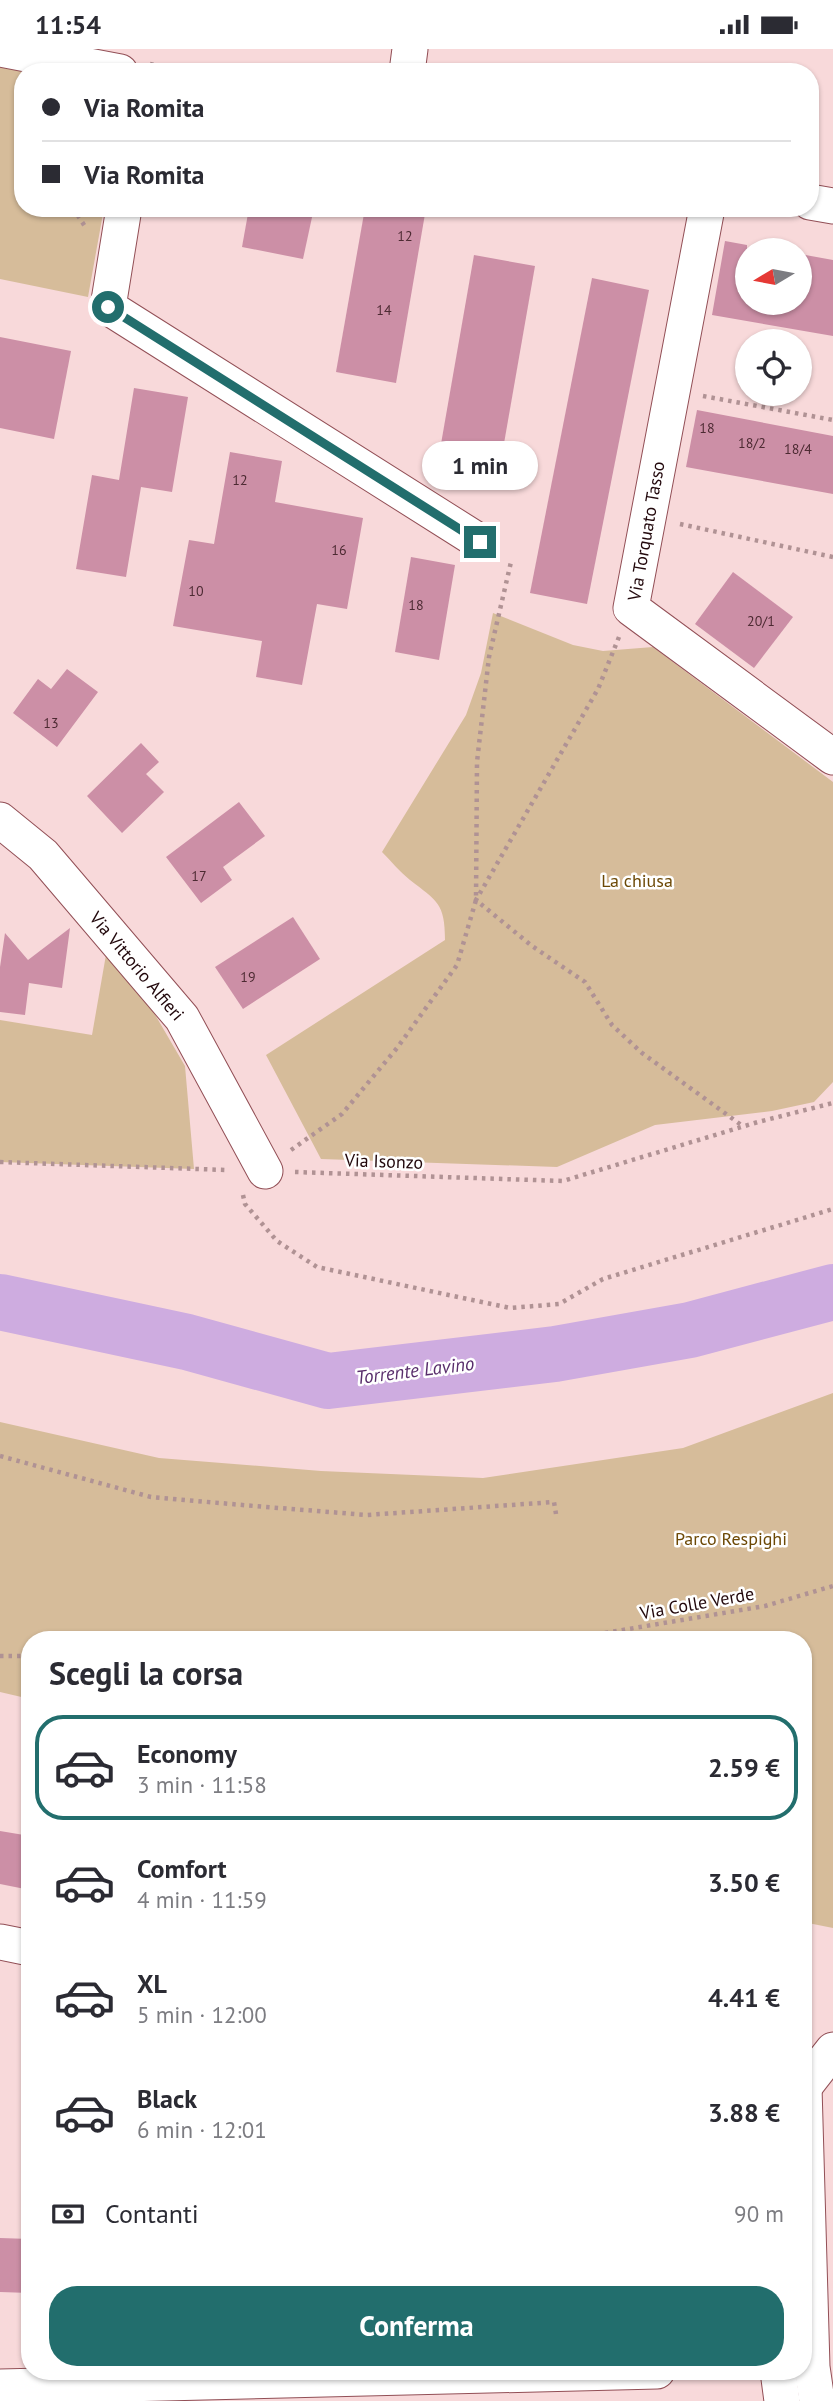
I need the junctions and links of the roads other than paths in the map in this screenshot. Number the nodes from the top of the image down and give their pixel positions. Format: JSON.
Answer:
{"nodes":[{"id":1,"x":0,"y":49,"type":"edge"},
{"id":2,"x":73,"y":63,"type":"edge"},
{"id":3,"x":123,"y":217,"type":"edge"},
{"id":4,"x":705,"y":217,"type":"edge"},
{"id":5,"x":480,"y":542,"type":"dead end"},
{"id":6,"x":833,"y":757,"type":"edge"},
{"id":7,"x":0,"y":820,"type":"edge"},
{"id":8,"x":253,"y":1182,"type":"road end"},
{"id":9,"x":0,"y":1942,"type":"edge"},
{"id":10,"x":21,"y":1946,"type":"edge"},
{"id":11,"x":833,"y":2050,"type":"edge"},
{"id":12,"x":812,"y":2077,"type":"edge"},
{"id":13,"x":812,"y":2274,"type":"edge"},
{"id":14,"x":816,"y":2367,"type":"edge"},
{"id":15,"x":453,"y":2380,"type":"edge"},
{"id":16,"x":779,"y":2380,"type":"edge"},
{"id":17,"x":0,"y":2387,"type":"edge"},
{"id":18,"x":159,"y":2393,"type":"edge"},
{"id":19,"x":782,"y":2401,"type":"edge"},
{"id":20,"x":817,"y":2401,"type":"edge"}],
"edges":[{"from":1,"to":2,"type":"street"},
{"from":3,"to":5,"type":"street"},
{"from":4,"to":6,"type":"street","name":"Via Torquato Tasso"},
{"from":7,"to":8,"type":"street","name":"Via Vittorio Alfieri"},
{"from":9,"to":10,"type":"street"},
{"from":11,"to":12,"type":"street"},
{"from":13,"to":14,"type":"street"},
{"from":14,"to":20,"type":"street"},
{"from":15,"to":18,"type":"street"},
{"from":16,"to":19,"type":"street"},
{"from":17,"to":18,"type":"street"}]}
